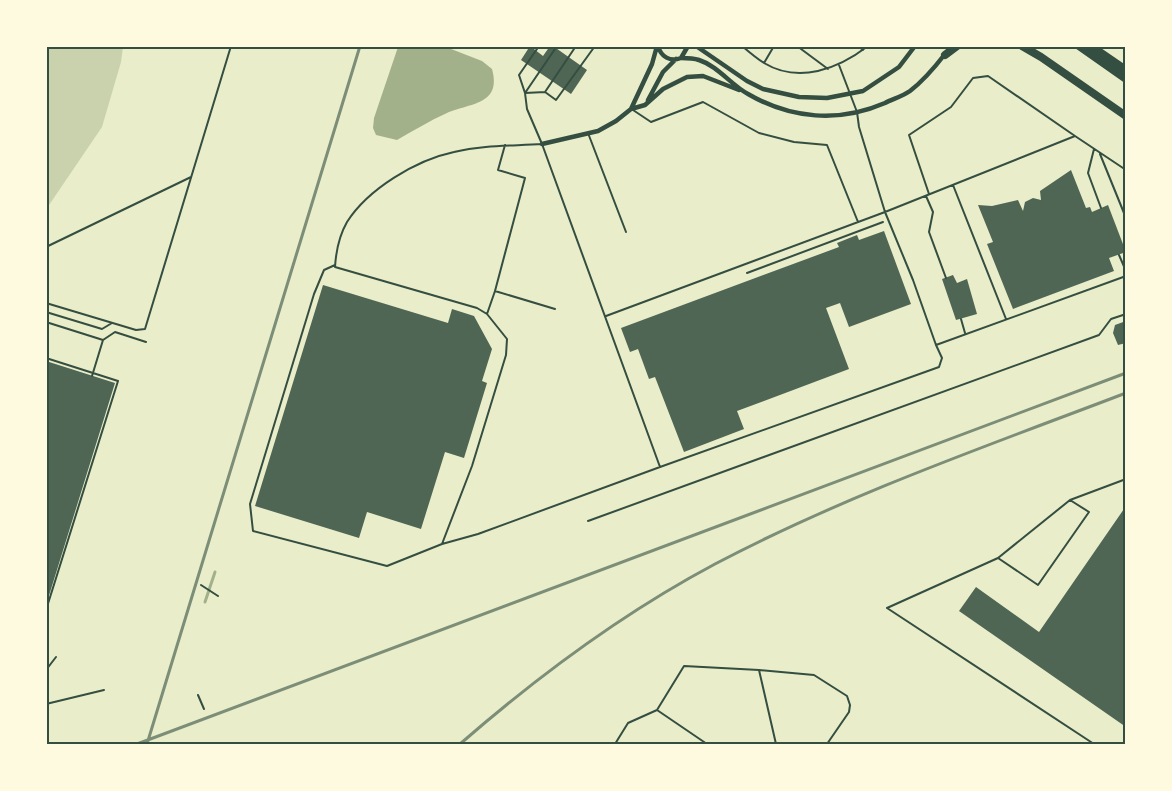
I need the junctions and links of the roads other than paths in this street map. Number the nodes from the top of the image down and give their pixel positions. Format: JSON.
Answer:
{"nodes":[{"id":1,"x":231,"y":46,"type":"edge"},
{"id":2,"x":538,"y":46,"type":"edge"},
{"id":3,"x":557,"y":46,"type":"edge"},
{"id":4,"x":576,"y":46,"type":"edge"},
{"id":5,"x":595,"y":46,"type":"edge"},
{"id":6,"x":657,"y":46,"type":"edge"},
{"id":7,"x":688,"y":46,"type":"edge"},
{"id":8,"x":696,"y":46,"type":"edge"},
{"id":9,"x":742,"y":46,"type":"edge"},
{"id":10,"x":774,"y":46,"type":"edge"},
{"id":11,"x":797,"y":46,"type":"edge"},
{"id":12,"x":858,"y":46,"type":"edge"},
{"id":13,"x":868,"y":46,"type":"edge"},
{"id":14,"x":915,"y":46,"type":"edge"},
{"id":15,"x":951,"y":46,"type":"edge"},
{"id":16,"x":957,"y":46,"type":"edge"},
{"id":17,"x":1022,"y":46,"type":"edge"},
{"id":18,"x":1034,"y":46,"type":"edge"},
{"id":19,"x":1079,"y":46,"type":"edge"},
{"id":20,"x":1091,"y":46,"type":"edge"},
{"id":21,"x":863,"y":50,"type":"junction"},
{"id":22,"x":945,"y":55,"type":"junction"},
{"id":23,"x":678,"y":59,"type":"junction"},
{"id":24,"x":764,"y":63,"type":"junction"},
{"id":25,"x":839,"y":65,"type":"junction"},
{"id":26,"x":828,"y":69,"type":"junction"},
{"id":27,"x":1125,"y":70,"type":"edge"},
{"id":28,"x":1125,"y":79,"type":"edge"},
{"id":29,"x":545,"y":92,"type":"junction"},
{"id":30,"x":525,"y":93,"type":"junction"},
{"id":31,"x":744,"y":93,"type":"junction"},
{"id":32,"x":851,"y":93,"type":"junction"},
{"id":33,"x":645,"y":105,"type":"junction"},
{"id":34,"x":631,"y":109,"type":"junction"},
{"id":35,"x":1125,"y":111,"type":"edge"},
{"id":36,"x":857,"y":112,"type":"junction"},
{"id":37,"x":1125,"y":116,"type":"edge"},
{"id":38,"x":588,"y":134,"type":"junction"},
{"id":39,"x":1075,"y":136,"type":"junction"},
{"id":40,"x":542,"y":144,"type":"junction"},
{"id":41,"x":505,"y":145,"type":"junction"},
{"id":42,"x":1094,"y":149,"type":"junction"},
{"id":43,"x":1100,"y":153,"type":"junction"},
{"id":44,"x":1125,"y":170,"type":"edge"},
{"id":45,"x":190,"y":177,"type":"junction"},
{"id":46,"x":953,"y":185,"type":"junction"},
{"id":47,"x":928,"y":195,"type":"junction"},
{"id":48,"x":1101,"y":208,"type":"dead end"},
{"id":49,"x":885,"y":212,"type":"junction"},
{"id":50,"x":1125,"y":218,"type":"edge"},
{"id":51,"x":858,"y":222,"type":"junction"},
{"id":52,"x":626,"y":232,"type":"dead end"},
{"id":53,"x":46,"y":247,"type":"edge"},
{"id":54,"x":1119,"y":255,"type":"dead end"},
{"id":55,"x":335,"y":265,"type":"junction"},
{"id":56,"x":1125,"y":271,"type":"edge"},
{"id":57,"x":1125,"y":276,"type":"edge"},
{"id":58,"x":946,"y":278,"type":"dead end"},
{"id":59,"x":495,"y":291,"type":"junction"},
{"id":60,"x":46,"y":303,"type":"edge"},
{"id":61,"x":555,"y":309,"type":"dead end"},
{"id":62,"x":46,"y":312,"type":"edge"},
{"id":63,"x":487,"y":314,"type":"junction"},
{"id":64,"x":1125,"y":314,"type":"edge"},
{"id":65,"x":605,"y":317,"type":"junction"},
{"id":66,"x":961,"y":319,"type":"dead end"},
{"id":67,"x":1006,"y":320,"type":"junction"},
{"id":68,"x":112,"y":323,"type":"junction"},
{"id":69,"x":966,"y":334,"type":"junction"},
{"id":70,"x":936,"y":345,"type":"junction"},
{"id":71,"x":660,"y":467,"type":"junction"},
{"id":72,"x":1125,"y":479,"type":"edge"},
{"id":73,"x":1070,"y":500,"type":"junction"},
{"id":74,"x":588,"y":521,"type":"dead end"},
{"id":75,"x":442,"y":544,"type":"junction"},
{"id":76,"x":998,"y":558,"type":"junction"},
{"id":77,"x":759,"y":670,"type":"junction"},
{"id":78,"x":657,"y":710,"type":"junction"},
{"id":79,"x":615,"y":744,"type":"edge"},
{"id":80,"x":707,"y":744,"type":"edge"},
{"id":81,"x":776,"y":744,"type":"edge"},
{"id":82,"x":827,"y":744,"type":"edge"},
{"id":83,"x":1094,"y":744,"type":"edge"}],
"edges":[{"from":1,"to":45,"type":"lane"},
{"from":2,"to":30,"type":"lane"},
{"from":3,"to":30,"type":"lane"},
{"from":4,"to":29,"type":"lane"},
{"from":5,"to":29,"type":"lane"},
{"from":6,"to":23,"type":"street"},
{"from":6,"to":34,"type":"street"},
{"from":7,"to":23,"type":"street"},
{"from":8,"to":32,"type":"street"},
{"from":9,"to":24,"type":"lane"},
{"from":10,"to":24,"type":"lane"},
{"from":11,"to":26,"type":"lane"},
{"from":12,"to":21,"type":"lane"},
{"from":13,"to":21,"type":"lane"},
{"from":14,"to":32,"type":"street"},
{"from":15,"to":22,"type":"street"},
{"from":16,"to":22,"type":"main road"},
{"from":17,"to":37,"type":"main road"},
{"from":18,"to":35,"type":"main road"},
{"from":19,"to":28,"type":"main road"},
{"from":20,"to":27,"type":"main road"},
{"from":21,"to":25,"type":"lane"},
{"from":22,"to":36,"type":"street"},
{"from":23,"to":31,"type":"street"},
{"from":23,"to":33,"type":"street"},
{"from":24,"to":26,"type":"lane"},
{"from":25,"to":26,"type":"lane"},
{"from":25,"to":32,"type":"lane"},
{"from":29,"to":30,"type":"lane"},
{"from":30,"to":40,"type":"lane"},
{"from":31,"to":33,"type":"street"},
{"from":31,"to":36,"type":"street"},
{"from":32,"to":36,"type":"lane"},
{"from":33,"to":34,"type":"street"},
{"from":34,"to":38,"type":"street"},
{"from":34,"to":51,"type":"lane"},
{"from":36,"to":49,"type":"lane"},
{"from":38,"to":40,"type":"street"},
{"from":38,"to":52,"type":"lane"},
{"from":39,"to":42,"type":"lane"},
{"from":39,"to":46,"type":"lane"},
{"from":39,"to":47,"type":"lane"},
{"from":40,"to":41,"type":"lane"},
{"from":40,"to":65,"type":"lane"},
{"from":41,"to":55,"type":"lane"},
{"from":41,"to":59,"type":"lane"},
{"from":42,"to":43,"type":"lane"},
{"from":42,"to":48,"type":"lane"},
{"from":43,"to":44,"type":"lane"},
{"from":43,"to":50,"type":"lane"},
{"from":45,"to":53,"type":"lane"},
{"from":45,"to":68,"type":"lane"},
{"from":46,"to":47,"type":"lane"},
{"from":46,"to":67,"type":"lane"},
{"from":47,"to":49,"type":"lane"},
{"from":47,"to":58,"type":"lane"},
{"from":49,"to":51,"type":"lane"},
{"from":49,"to":70,"type":"lane"},
{"from":51,"to":65,"type":"lane"},
{"from":54,"to":56,"type":"lane"},
{"from":55,"to":63,"type":"lane"},
{"from":55,"to":75,"type":"lane"},
{"from":57,"to":67,"type":"lane"},
{"from":59,"to":61,"type":"lane"},
{"from":59,"to":63,"type":"lane"},
{"from":60,"to":68,"type":"lane"},
{"from":62,"to":68,"type":"lane"},
{"from":63,"to":75,"type":"lane"},
{"from":64,"to":74,"type":"lane"},
{"from":65,"to":71,"type":"lane"},
{"from":66,"to":69,"type":"lane"},
{"from":67,"to":69,"type":"lane"},
{"from":69,"to":70,"type":"lane"},
{"from":70,"to":71,"type":"lane"},
{"from":71,"to":75,"type":"lane"},
{"from":72,"to":73,"type":"lane"},
{"from":73,"to":76,"type":"lane"},
{"from":73,"to":76,"type":"lane"},
{"from":76,"to":83,"type":"lane"},
{"from":77,"to":78,"type":"lane"},
{"from":77,"to":81,"type":"lane"},
{"from":77,"to":82,"type":"lane"},
{"from":78,"to":79,"type":"lane"},
{"from":78,"to":80,"type":"lane"}]}
